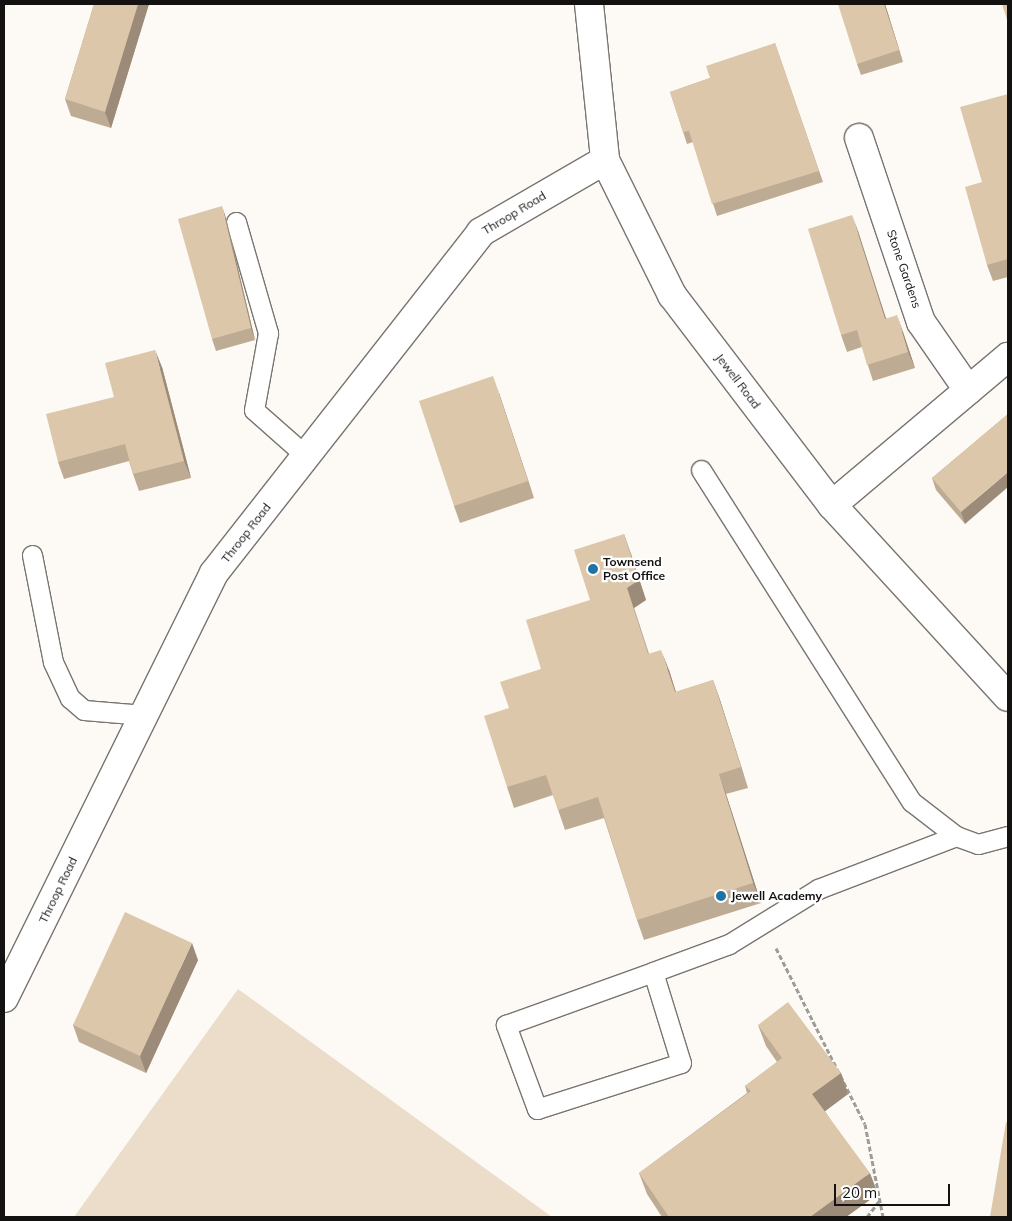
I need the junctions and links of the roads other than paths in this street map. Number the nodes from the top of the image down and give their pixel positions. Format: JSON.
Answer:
{"nodes":[{"id":1,"x":589,"y":4,"type":"edge"},
{"id":2,"x":859,"y":138,"type":"dead end"},
{"id":3,"x":605,"y":160,"type":"junction"},
{"id":4,"x":236,"y":222,"type":"dead end"},
{"id":5,"x":1008,"y":357,"type":"edge"},
{"id":6,"x":968,"y":390,"type":"junction"},
{"id":7,"x":306,"y":456,"type":"junction"},
{"id":8,"x":701,"y":470,"type":"dead end"},
{"id":9,"x":832,"y":505,"type":"junction"},
{"id":10,"x":32,"y":555,"type":"dead end"},
{"id":11,"x":1008,"y":697,"type":"edge"},
{"id":12,"x":144,"y":715,"type":"junction"},
{"id":13,"x":956,"y":836,"type":"junction"},
{"id":14,"x":1008,"y":836,"type":"edge"},
{"id":15,"x":653,"y":972,"type":"junction"},
{"id":16,"x":4,"y":998,"type":"edge"}],
"edges":[{"from":1,"to":3,"type":"street","name":"Jewell Road"},
{"from":2,"to":6,"type":"street","name":"Stone Gardens"},
{"from":3,"to":7,"type":"street","name":"Throop Road"},
{"from":3,"to":9,"type":"street","name":"Jewell Road"},
{"from":4,"to":7,"type":"lane"},
{"from":5,"to":6,"type":"street"},
{"from":6,"to":9,"type":"street"},
{"from":7,"to":12,"type":"street","name":"Throop Road"},
{"from":8,"to":13,"type":"lane"},
{"from":9,"to":11,"type":"street","name":"Jewell Road"},
{"from":10,"to":12,"type":"lane"},
{"from":12,"to":16,"type":"street","name":"Throop Road"},
{"from":13,"to":14,"type":"lane"},
{"from":13,"to":15,"type":"lane"},
{"from":15,"to":15,"type":"lane"}]}
